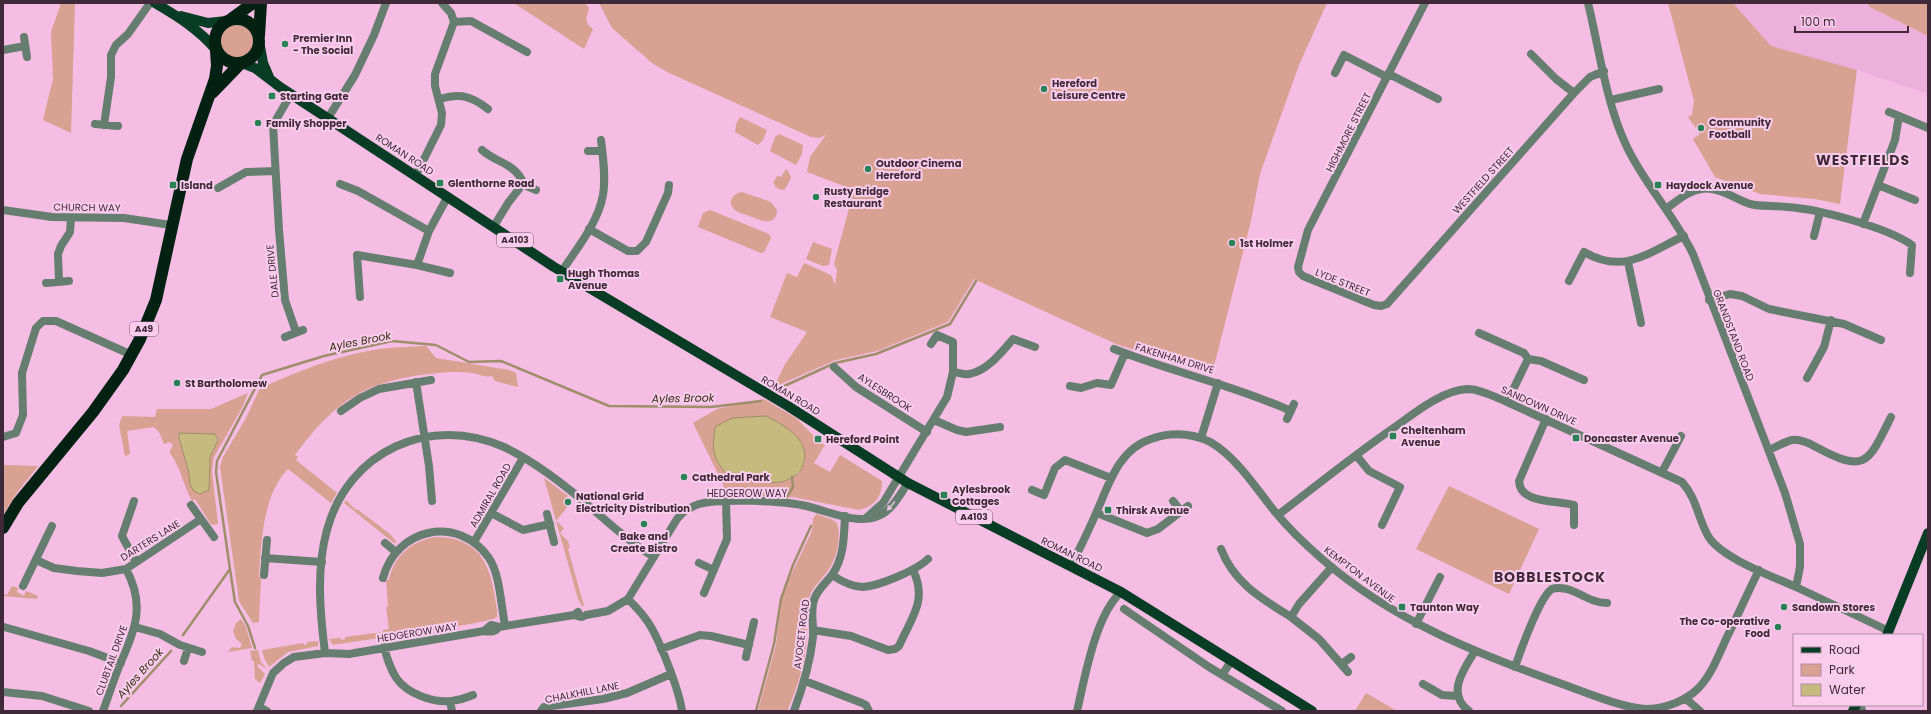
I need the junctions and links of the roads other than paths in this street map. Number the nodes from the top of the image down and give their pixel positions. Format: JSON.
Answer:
{"nodes":[{"id":1,"x":150,"y":3,"type":"edge"},
{"id":2,"x":155,"y":3,"type":"edge"},
{"id":3,"x":253,"y":3,"type":"edge"},
{"id":4,"x":261,"y":3,"type":"edge"},
{"id":5,"x":386,"y":3,"type":"edge"},
{"id":6,"x":442,"y":3,"type":"edge"},
{"id":7,"x":1424,"y":3,"type":"edge"},
{"id":8,"x":1588,"y":3,"type":"edge"},
{"id":9,"x":174,"y":14,"type":"junction"},
{"id":10,"x":228,"y":20,"type":"junction"},
{"id":11,"x":454,"y":22,"type":"junction"},
{"id":12,"x":24,"y":37,"type":"dead end"},
{"id":13,"x":259,"y":40,"type":"junction"},
{"id":14,"x":25,"y":46,"type":"junction"},
{"id":15,"x":3,"y":50,"type":"edge"},
{"id":16,"x":216,"y":50,"type":"junction"},
{"id":17,"x":527,"y":52,"type":"dead end"},
{"id":18,"x":1531,"y":54,"type":"dead end"},
{"id":19,"x":27,"y":57,"type":"dead end"},
{"id":20,"x":242,"y":63,"type":"junction"},
{"id":21,"x":1604,"y":71,"type":"junction"},
{"id":22,"x":1335,"y":73,"type":"dead end"},
{"id":23,"x":1388,"y":76,"type":"junction"},
{"id":24,"x":270,"y":78,"type":"junction"},
{"id":25,"x":1659,"y":89,"type":"dead end"},
{"id":26,"x":1574,"y":93,"type":"junction"},
{"id":27,"x":291,"y":94,"type":"junction"},
{"id":28,"x":210,"y":95,"type":"junction"},
{"id":29,"x":440,"y":99,"type":"junction"},
{"id":30,"x":1438,"y":99,"type":"dead end"},
{"id":31,"x":1611,"y":100,"type":"junction"},
{"id":32,"x":488,"y":109,"type":"dead end"},
{"id":33,"x":1889,"y":112,"type":"dead end"},
{"id":34,"x":1899,"y":116,"type":"junction"},
{"id":35,"x":328,"y":118,"type":"junction"},
{"id":36,"x":95,"y":124,"type":"dead end"},
{"id":37,"x":104,"y":125,"type":"junction"},
{"id":38,"x":118,"y":126,"type":"dead end"},
{"id":39,"x":1928,"y":128,"type":"edge"},
{"id":40,"x":601,"y":140,"type":"dead end"},
{"id":41,"x":482,"y":150,"type":"dead end"},
{"id":42,"x":602,"y":150,"type":"junction"},
{"id":43,"x":588,"y":151,"type":"dead end"},
{"id":44,"x":275,"y":171,"type":"junction"},
{"id":45,"x":416,"y":175,"type":"junction"},
{"id":46,"x":340,"y":184,"type":"dead end"},
{"id":47,"x":522,"y":184,"type":"junction"},
{"id":48,"x":669,"y":185,"type":"dead end"},
{"id":49,"x":1878,"y":185,"type":"junction"},
{"id":50,"x":218,"y":188,"type":"dead end"},
{"id":51,"x":536,"y":190,"type":"dead end"},
{"id":52,"x":448,"y":196,"type":"junction"},
{"id":53,"x":1915,"y":200,"type":"dead end"},
{"id":54,"x":1667,"y":208,"type":"junction"},
{"id":55,"x":3,"y":210,"type":"edge"},
{"id":56,"x":1820,"y":212,"type":"junction"},
{"id":57,"x":71,"y":218,"type":"junction"},
{"id":58,"x":1863,"y":224,"type":"junction"},
{"id":59,"x":171,"y":225,"type":"junction"},
{"id":60,"x":494,"y":226,"type":"junction"},
{"id":61,"x":589,"y":229,"type":"junction"},
{"id":62,"x":429,"y":231,"type":"junction"},
{"id":63,"x":1684,"y":236,"type":"junction"},
{"id":64,"x":1814,"y":236,"type":"dead end"},
{"id":65,"x":1628,"y":262,"type":"junction"},
{"id":66,"x":417,"y":265,"type":"junction"},
{"id":67,"x":562,"y":271,"type":"junction"},
{"id":68,"x":1299,"y":272,"type":"joint"},
{"id":69,"x":450,"y":273,"type":"dead end"},
{"id":70,"x":1910,"y":273,"type":"dead end"},
{"id":71,"x":69,"y":281,"type":"dead end"},
{"id":72,"x":1569,"y":281,"type":"dead end"},
{"id":73,"x":59,"y":282,"type":"junction"},
{"id":74,"x":46,"y":283,"type":"dead end"},
{"id":75,"x":360,"y":297,"type":"dead end"},
{"id":76,"x":1709,"y":300,"type":"junction"},
{"id":77,"x":1381,"y":306,"type":"joint"},
{"id":78,"x":1831,"y":320,"type":"junction"},
{"id":79,"x":1641,"y":323,"type":"dead end"},
{"id":80,"x":1479,"y":333,"type":"dead end"},
{"id":81,"x":285,"y":337,"type":"dead end"},
{"id":82,"x":1881,"y":340,"type":"dead end"},
{"id":83,"x":931,"y":344,"type":"dead end"},
{"id":84,"x":1035,"y":347,"type":"dead end"},
{"id":85,"x":1114,"y":349,"type":"dead end"},
{"id":86,"x":1125,"y":353,"type":"junction"},
{"id":87,"x":132,"y":354,"type":"junction"},
{"id":88,"x":1528,"y":359,"type":"junction"},
{"id":89,"x":834,"y":366,"type":"dead end"},
{"id":90,"x":953,"y":372,"type":"junction"},
{"id":91,"x":1807,"y":378,"type":"dead end"},
{"id":92,"x":431,"y":380,"type":"dead end"},
{"id":93,"x":1584,"y":380,"type":"dead end"},
{"id":94,"x":416,"y":382,"type":"junction"},
{"id":95,"x":1218,"y":382,"type":"junction"},
{"id":96,"x":1070,"y":386,"type":"dead end"},
{"id":97,"x":1507,"y":402,"type":"junction"},
{"id":98,"x":341,"y":411,"type":"dead end"},
{"id":99,"x":1890,"y":417,"type":"dead end"},
{"id":100,"x":1287,"y":419,"type":"dead end"},
{"id":101,"x":1546,"y":419,"type":"junction"},
{"id":102,"x":934,"y":420,"type":"junction"},
{"id":103,"x":1000,"y":427,"type":"dead end"},
{"id":104,"x":927,"y":432,"type":"junction"},
{"id":105,"x":1681,"y":436,"type":"dead end"},
{"id":106,"x":3,"y":437,"type":"edge"},
{"id":107,"x":425,"y":437,"type":"junction"},
{"id":108,"x":1201,"y":438,"type":"junction"},
{"id":109,"x":1769,"y":450,"type":"junction"},
{"id":110,"x":1356,"y":455,"type":"junction"},
{"id":111,"x":523,"y":458,"type":"junction"},
{"id":112,"x":1662,"y":472,"type":"junction"},
{"id":113,"x":898,"y":476,"type":"junction"},
{"id":114,"x":1112,"y":478,"type":"junction"},
{"id":115,"x":908,"y":483,"type":"junction"},
{"id":116,"x":1032,"y":490,"type":"dead end"},
{"id":117,"x":134,"y":501,"type":"dead end"},
{"id":118,"x":432,"y":501,"type":"dead end"},
{"id":119,"x":1173,"y":501,"type":"dead end"},
{"id":120,"x":726,"y":502,"type":"junction"},
{"id":121,"x":191,"y":505,"type":"dead end"},
{"id":122,"x":1188,"y":506,"type":"dead end"},
{"id":123,"x":1181,"y":511,"type":"junction"},
{"id":124,"x":491,"y":513,"type":"junction"},
{"id":125,"x":1097,"y":513,"type":"junction"},
{"id":126,"x":547,"y":514,"type":"dead end"},
{"id":127,"x":1278,"y":515,"type":"junction"},
{"id":128,"x":845,"y":516,"type":"junction"},
{"id":129,"x":866,"y":518,"type":"junction"},
{"id":130,"x":202,"y":519,"type":"junction"},
{"id":131,"x":550,"y":524,"type":"junction"},
{"id":132,"x":1382,"y":525,"type":"dead end"},
{"id":133,"x":1574,"y":525,"type":"dead end"},
{"id":134,"x":52,"y":526,"type":"dead end"},
{"id":135,"x":3,"y":528,"type":"edge"},
{"id":136,"x":1928,"y":533,"type":"edge"},
{"id":137,"x":214,"y":537,"type":"dead end"},
{"id":138,"x":266,"y":540,"type":"dead end"},
{"id":139,"x":474,"y":542,"type":"junction"},
{"id":140,"x":554,"y":542,"type":"dead end"},
{"id":141,"x":385,"y":543,"type":"dead end"},
{"id":142,"x":1221,"y":549,"type":"dead end"},
{"id":143,"x":396,"y":552,"type":"junction"},
{"id":144,"x":1924,"y":555,"type":"edge"},
{"id":145,"x":654,"y":557,"type":"junction"},
{"id":146,"x":265,"y":558,"type":"junction"},
{"id":147,"x":928,"y":559,"type":"dead end"},
{"id":148,"x":36,"y":560,"type":"junction"},
{"id":149,"x":136,"y":562,"type":"junction"},
{"id":150,"x":322,"y":562,"type":"junction"},
{"id":151,"x":699,"y":564,"type":"dead end"},
{"id":152,"x":1071,"y":566,"type":"junction"},
{"id":153,"x":1332,"y":567,"type":"junction"},
{"id":154,"x":126,"y":569,"type":"junction"},
{"id":155,"x":714,"y":570,"type":"junction"},
{"id":156,"x":913,"y":570,"type":"junction"},
{"id":157,"x":1759,"y":570,"type":"junction"},
{"id":158,"x":264,"y":575,"type":"dead end"},
{"id":159,"x":832,"y":575,"type":"junction"},
{"id":160,"x":1440,"y":577,"type":"dead end"},
{"id":161,"x":383,"y":578,"type":"dead end"},
{"id":162,"x":23,"y":586,"type":"dead end"},
{"id":163,"x":1796,"y":587,"type":"junction"},
{"id":164,"x":1121,"y":592,"type":"junction"},
{"id":165,"x":704,"y":593,"type":"dead end"},
{"id":166,"x":628,"y":599,"type":"junction"},
{"id":167,"x":1607,"y":602,"type":"dead end"},
{"id":168,"x":1124,"y":609,"type":"dead end"},
{"id":169,"x":1291,"y":617,"type":"junction"},
{"id":170,"x":754,"y":622,"type":"dead end"},
{"id":171,"x":1416,"y":624,"type":"junction"},
{"id":172,"x":502,"y":626,"type":"junction"},
{"id":173,"x":4,"y":627,"type":"dead end"},
{"id":174,"x":135,"y":627,"type":"junction"},
{"id":175,"x":813,"y":630,"type":"junction"},
{"id":176,"x":1888,"y":633,"type":"edge"},
{"id":177,"x":749,"y":645,"type":"junction"},
{"id":178,"x":384,"y":647,"type":"junction"},
{"id":179,"x":188,"y":648,"type":"junction"},
{"id":180,"x":661,"y":649,"type":"junction"},
{"id":181,"x":1475,"y":651,"type":"junction"},
{"id":182,"x":202,"y":652,"type":"dead end"},
{"id":183,"x":325,"y":653,"type":"junction"},
{"id":184,"x":746,"y":657,"type":"dead end"},
{"id":185,"x":1351,"y":657,"type":"dead end"},
{"id":186,"x":1232,"y":660,"type":"junction"},
{"id":187,"x":184,"y":661,"type":"dead end"},
{"id":188,"x":121,"y":663,"type":"junction"},
{"id":189,"x":1342,"y":664,"type":"junction"},
{"id":190,"x":1515,"y":667,"type":"junction"},
{"id":191,"x":1348,"y":672,"type":"dead end"},
{"id":192,"x":671,"y":674,"type":"junction"},
{"id":193,"x":1222,"y":675,"type":"junction"},
{"id":194,"x":805,"y":680,"type":"junction"},
{"id":195,"x":1423,"y":684,"type":"dead end"},
{"id":196,"x":3,"y":692,"type":"edge"},
{"id":197,"x":473,"y":695,"type":"dead end"},
{"id":198,"x":1457,"y":696,"type":"junction"},
{"id":199,"x":1685,"y":698,"type":"junction"},
{"id":200,"x":450,"y":702,"type":"junction"},
{"id":201,"x":258,"y":709,"type":"edge"},
{"id":202,"x":1662,"y":709,"type":"edge"},
{"id":203,"x":89,"y":711,"type":"edge"},
{"id":204,"x":103,"y":711,"type":"edge"},
{"id":205,"x":267,"y":711,"type":"edge"},
{"id":206,"x":452,"y":711,"type":"edge"},
{"id":207,"x":541,"y":711,"type":"edge"},
{"id":208,"x":682,"y":711,"type":"edge"},
{"id":209,"x":794,"y":711,"type":"edge"},
{"id":210,"x":869,"y":711,"type":"edge"},
{"id":211,"x":1077,"y":711,"type":"edge"},
{"id":212,"x":1282,"y":711,"type":"edge"},
{"id":213,"x":1312,"y":711,"type":"edge"},
{"id":214,"x":1469,"y":711,"type":"edge"},
{"id":215,"x":1700,"y":711,"type":"edge"}],
"edges":[{"from":1,"to":37,"type":"street"},
{"from":2,"to":9,"type":"main road"},
{"from":3,"to":10,"type":"highway","number":"A49"},
{"from":4,"to":13,"type":"highway","number":"A49"},
{"from":5,"to":35,"type":"street"},
{"from":6,"to":11,"type":"street"},
{"from":7,"to":23,"type":"street","name":"HIGHMORE STREET"},
{"from":8,"to":21,"type":"street","name":"GRANDSTAND ROAD"},
{"from":9,"to":10,"type":"main road"},
{"from":9,"to":16,"type":"main road"},
{"from":10,"to":13,"type":"highway"},
{"from":10,"to":16,"type":"highway","number":"A49"},
{"from":11,"to":17,"type":"street"},
{"from":11,"to":29,"type":"street"},
{"from":12,"to":14,"type":"street"},
{"from":13,"to":20,"type":"highway","number":"A49"},
{"from":13,"to":24,"type":"main road"},
{"from":14,"to":15,"type":"street"},
{"from":14,"to":19,"type":"street"},
{"from":16,"to":20,"type":"highway"},
{"from":16,"to":28,"type":"highway","number":"A49"},
{"from":18,"to":26,"type":"street"},
{"from":20,"to":24,"type":"main road","name":"ROMAN ROAD","number":"A4103"},
{"from":20,"to":28,"type":"highway","number":"A49"},
{"from":21,"to":26,"type":"street","name":"WESTFIELD STREET"},
{"from":21,"to":31,"type":"street","name":"GRANDSTAND ROAD"},
{"from":22,"to":23,"type":"street"},
{"from":23,"to":30,"type":"street"},
{"from":23,"to":68,"type":"street","name":"HIGHMORE STREET"},
{"from":24,"to":27,"type":"main road","name":"ROMAN ROAD","number":"A4103"},
{"from":25,"to":31,"type":"street"},
{"from":26,"to":77,"type":"street","name":"WESTFIELD STREET"},
{"from":27,"to":35,"type":"main road","name":"ROMAN ROAD","number":"A4103"},
{"from":27,"to":44,"type":"street","name":"DALE DRIVE"},
{"from":28,"to":59,"type":"highway","number":"A49"},
{"from":29,"to":32,"type":"street"},
{"from":29,"to":45,"type":"street"},
{"from":31,"to":54,"type":"street","name":"GRANDSTAND ROAD"},
{"from":33,"to":34,"type":"street"},
{"from":34,"to":39,"type":"street"},
{"from":34,"to":49,"type":"street"},
{"from":35,"to":45,"type":"main road","name":"ROMAN ROAD","number":"A4103"},
{"from":36,"to":37,"type":"street"},
{"from":37,"to":38,"type":"street"},
{"from":40,"to":42,"type":"street"},
{"from":41,"to":47,"type":"street"},
{"from":42,"to":43,"type":"street"},
{"from":42,"to":61,"type":"street"},
{"from":44,"to":50,"type":"street"},
{"from":44,"to":81,"type":"street","name":"DALE DRIVE"},
{"from":45,"to":52,"type":"main road","name":"ROMAN ROAD","number":"A4103"},
{"from":46,"to":62,"type":"street"},
{"from":47,"to":51,"type":"street"},
{"from":47,"to":60,"type":"street"},
{"from":48,"to":61,"type":"street"},
{"from":49,"to":53,"type":"street"},
{"from":49,"to":58,"type":"street"},
{"from":52,"to":60,"type":"main road","name":"ROMAN ROAD","number":"A4103"},
{"from":52,"to":62,"type":"street"},
{"from":54,"to":56,"type":"street"},
{"from":54,"to":63,"type":"street","name":"GRANDSTAND ROAD"},
{"from":55,"to":57,"type":"street","name":"CHURCH WAY"},
{"from":56,"to":58,"type":"street"},
{"from":56,"to":64,"type":"street"},
{"from":57,"to":59,"type":"street","name":"CHURCH WAY"},
{"from":57,"to":73,"type":"street"},
{"from":58,"to":70,"type":"street"},
{"from":59,"to":87,"type":"highway","number":"A49"},
{"from":60,"to":67,"type":"main road","name":"ROMAN ROAD","number":"A4103"},
{"from":61,"to":67,"type":"street"},
{"from":62,"to":66,"type":"street"},
{"from":63,"to":65,"type":"street"},
{"from":63,"to":76,"type":"street","name":"GRANDSTAND ROAD"},
{"from":65,"to":72,"type":"street"},
{"from":65,"to":79,"type":"street"},
{"from":66,"to":69,"type":"street"},
{"from":66,"to":75,"type":"street"},
{"from":67,"to":113,"type":"main road","name":"ROMAN ROAD","number":"A4103"},
{"from":68,"to":77,"type":"street","name":"LYDE STREET"},
{"from":71,"to":73,"type":"street"},
{"from":73,"to":74,"type":"street"},
{"from":76,"to":78,"type":"street"},
{"from":76,"to":109,"type":"street","name":"GRANDSTAND ROAD"},
{"from":78,"to":82,"type":"street"},
{"from":78,"to":91,"type":"street"},
{"from":80,"to":88,"type":"street"},
{"from":83,"to":90,"type":"street"},
{"from":84,"to":90,"type":"street"},
{"from":85,"to":86,"type":"street","name":"FAKENHAM DRIVE"},
{"from":86,"to":95,"type":"street","name":"FAKENHAM DRIVE"},
{"from":86,"to":96,"type":"street","name":"FAKENHAM DRIVE"},
{"from":87,"to":106,"type":"street"},
{"from":87,"to":135,"type":"highway","number":"A49"},
{"from":88,"to":93,"type":"street"},
{"from":88,"to":97,"type":"street"},
{"from":89,"to":104,"type":"street","name":"AYLESBROOK"},
{"from":90,"to":102,"type":"street"},
{"from":92,"to":94,"type":"street"},
{"from":94,"to":98,"type":"street"},
{"from":94,"to":107,"type":"street"},
{"from":95,"to":100,"type":"street","name":"FAKENHAM DRIVE"},
{"from":95,"to":108,"type":"street","name":"FAKENHAM DRIVE"},
{"from":97,"to":101,"type":"street","name":"SANDOWN DRIVE"},
{"from":97,"to":110,"type":"street","name":"SANDOWN DRIVE"},
{"from":99,"to":109,"type":"street"},
{"from":101,"to":112,"type":"street","name":"SANDOWN DRIVE"},
{"from":101,"to":133,"type":"street"},
{"from":102,"to":103,"type":"street"},
{"from":102,"to":104,"type":"street"},
{"from":104,"to":113,"type":"street"},
{"from":105,"to":112,"type":"street"},
{"from":107,"to":111,"type":"street"},
{"from":107,"to":118,"type":"street"},
{"from":107,"to":150,"type":"street"},
{"from":108,"to":114,"type":"street","name":"KEMPTON AVENUE"},
{"from":108,"to":127,"type":"street","name":"KEMPTON AVENUE"},
{"from":109,"to":163,"type":"street","name":"GRANDSTAND ROAD"},
{"from":110,"to":127,"type":"street","name":"SANDOWN DRIVE"},
{"from":110,"to":132,"type":"street"},
{"from":111,"to":124,"type":"street","name":"ADMIRAL ROAD"},
{"from":111,"to":145,"type":"street"},
{"from":112,"to":157,"type":"street","name":"SANDOWN DRIVE"},
{"from":113,"to":115,"type":"main road","name":"ROMAN ROAD","number":"A4103"},
{"from":113,"to":129,"type":"street"},
{"from":114,"to":116,"type":"street"},
{"from":114,"to":125,"type":"street","name":"KEMPTON AVENUE"},
{"from":115,"to":129,"type":"street","name":"HEDGEROW WAY","one_way":true},
{"from":115,"to":152,"type":"main road","name":"ROMAN ROAD","number":"A4103"},
{"from":117,"to":149,"type":"street"},
{"from":119,"to":123,"type":"street"},
{"from":120,"to":128,"type":"street","name":"HEDGEROW WAY"},
{"from":120,"to":145,"type":"street","name":"HEDGEROW WAY"},
{"from":120,"to":155,"type":"street"},
{"from":121,"to":130,"type":"street"},
{"from":122,"to":123,"type":"street"},
{"from":123,"to":125,"type":"street"},
{"from":124,"to":131,"type":"street"},
{"from":124,"to":139,"type":"street","name":"ADMIRAL ROAD"},
{"from":125,"to":152,"type":"street","name":"KEMPTON AVENUE"},
{"from":126,"to":131,"type":"street"},
{"from":127,"to":153,"type":"street","name":"KEMPTON AVENUE"},
{"from":128,"to":129,"type":"street","name":"HEDGEROW WAY"},
{"from":128,"to":159,"type":"street","name":"AVOCET ROAD"},
{"from":130,"to":137,"type":"street"},
{"from":130,"to":149,"type":"street","name":"DARTERS LANE"},
{"from":131,"to":140,"type":"street"},
{"from":134,"to":148,"type":"street"},
{"from":136,"to":144,"type":"main road"},
{"from":138,"to":146,"type":"street"},
{"from":139,"to":143,"type":"street"},
{"from":139,"to":172,"type":"street"},
{"from":141,"to":143,"type":"street"},
{"from":142,"to":169,"type":"street"},
{"from":143,"to":161,"type":"street"},
{"from":144,"to":176,"type":"main road"},
{"from":145,"to":166,"type":"street","name":"HEDGEROW WAY"},
{"from":146,"to":150,"type":"street"},
{"from":146,"to":158,"type":"street"},
{"from":147,"to":156,"type":"street"},
{"from":148,"to":154,"type":"street","name":"DARTERS LANE"},
{"from":148,"to":162,"type":"street"},
{"from":149,"to":154,"type":"street","name":"DARTERS LANE"},
{"from":150,"to":183,"type":"street"},
{"from":151,"to":155,"type":"street"},
{"from":152,"to":164,"type":"main road","name":"ROMAN ROAD","number":"A4103"},
{"from":153,"to":169,"type":"street"},
{"from":153,"to":171,"type":"street","name":"KEMPTON AVENUE"},
{"from":154,"to":174,"type":"street","name":"CLUBTAIL DRIVE"},
{"from":155,"to":165,"type":"street"},
{"from":156,"to":159,"type":"street"},
{"from":156,"to":175,"type":"street"},
{"from":157,"to":163,"type":"street","name":"SANDOWN DRIVE"},
{"from":157,"to":199,"type":"street","name":"KEMPTON AVENUE"},
{"from":159,"to":175,"type":"street","name":"AVOCET ROAD"},
{"from":160,"to":171,"type":"street"},
{"from":163,"to":176,"type":"street"},
{"from":164,"to":186,"type":"main road","name":"ROMAN ROAD","number":"A4103"},
{"from":164,"to":211,"type":"street"},
{"from":166,"to":172,"type":"street","name":"HEDGEROW WAY"},
{"from":166,"to":180,"type":"street"},
{"from":167,"to":190,"type":"street"},
{"from":168,"to":193,"type":"street"},
{"from":169,"to":189,"type":"street"},
{"from":170,"to":177,"type":"street"},
{"from":171,"to":181,"type":"street","name":"KEMPTON AVENUE"},
{"from":172,"to":178,"type":"street","name":"HEDGEROW WAY"},
{"from":173,"to":188,"type":"street"},
{"from":174,"to":179,"type":"street"},
{"from":174,"to":188,"type":"street","name":"CLUBTAIL DRIVE"},
{"from":175,"to":194,"type":"street","name":"AVOCET ROAD"},
{"from":177,"to":180,"type":"street"},
{"from":177,"to":184,"type":"street"},
{"from":178,"to":183,"type":"street","name":"HEDGEROW WAY"},
{"from":178,"to":200,"type":"street"},
{"from":179,"to":182,"type":"street"},
{"from":179,"to":187,"type":"street"},
{"from":180,"to":192,"type":"street"},
{"from":181,"to":190,"type":"street","name":"KEMPTON AVENUE"},
{"from":181,"to":198,"type":"street"},
{"from":183,"to":201,"type":"street","name":"HEDGEROW WAY"},
{"from":185,"to":189,"type":"street"},
{"from":186,"to":193,"type":"street"},
{"from":186,"to":213,"type":"main road","name":"ROMAN ROAD","number":"A4103"},
{"from":188,"to":204,"type":"street","name":"CLUBTAIL DRIVE"},
{"from":189,"to":191,"type":"street"},
{"from":190,"to":202,"type":"street","name":"KEMPTON AVENUE"},
{"from":192,"to":207,"type":"street","name":"CHALKHILL LANE"},
{"from":192,"to":208,"type":"street"},
{"from":193,"to":212,"type":"street"},
{"from":194,"to":209,"type":"street","name":"AVOCET ROAD"},
{"from":194,"to":210,"type":"street"},
{"from":195,"to":198,"type":"street"},
{"from":196,"to":203,"type":"street"},
{"from":197,"to":200,"type":"street"},
{"from":198,"to":214,"type":"street"},
{"from":199,"to":202,"type":"street","name":"KEMPTON AVENUE"},
{"from":199,"to":215,"type":"street"},
{"from":200,"to":206,"type":"street"},
{"from":201,"to":205,"type":"street"}]}
